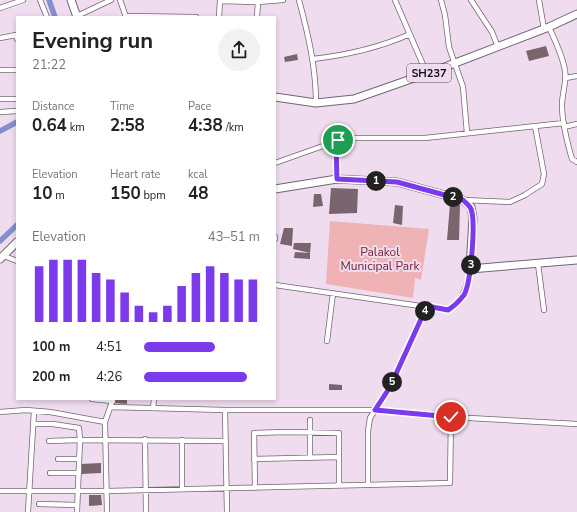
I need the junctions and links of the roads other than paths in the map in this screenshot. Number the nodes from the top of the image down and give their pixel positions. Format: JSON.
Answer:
{"nodes":[{"id":1,"x":23,"y":0,"type":"edge"},
{"id":2,"x":40,"y":0,"type":"edge"},
{"id":3,"x":71,"y":0,"type":"edge"},
{"id":4,"x":111,"y":0,"type":"edge"},
{"id":5,"x":120,"y":0,"type":"edge"},
{"id":6,"x":220,"y":0,"type":"edge"},
{"id":7,"x":283,"y":0,"type":"edge"},
{"id":8,"x":299,"y":0,"type":"edge"},
{"id":9,"x":395,"y":0,"type":"edge"},
{"id":10,"x":441,"y":0,"type":"edge"},
{"id":11,"x":471,"y":0,"type":"edge"},
{"id":12,"x":539,"y":0,"type":"edge"},
{"id":13,"x":258,"y":2,"type":"junction"},
{"id":14,"x":0,"y":8,"type":"edge"},
{"id":15,"x":577,"y":14,"type":"edge"},
{"id":16,"x":47,"y":16,"type":"edge"},
{"id":17,"x":77,"y":16,"type":"edge"},
{"id":18,"x":126,"y":16,"type":"edge"},
{"id":19,"x":219,"y":16,"type":"edge"},
{"id":20,"x":257,"y":16,"type":"edge"},
{"id":21,"x":547,"y":28,"type":"junction"},
{"id":22,"x":410,"y":34,"type":"junction"},
{"id":23,"x":16,"y":35,"type":"edge"},
{"id":24,"x":0,"y":38,"type":"edge"},
{"id":25,"x":498,"y":47,"type":"junction"},
{"id":26,"x":313,"y":59,"type":"junction"},
{"id":27,"x":454,"y":64,"type":"junction"},
{"id":28,"x":0,"y":70,"type":"edge"},
{"id":29,"x":16,"y":70,"type":"edge"},
{"id":30,"x":427,"y":74,"type":"junction"},
{"id":31,"x":577,"y":76,"type":"edge"},
{"id":32,"x":566,"y":78,"type":"junction"},
{"id":33,"x":276,"y":97,"type":"edge"},
{"id":34,"x":0,"y":99,"type":"edge"},
{"id":35,"x":16,"y":99,"type":"edge"},
{"id":36,"x":316,"y":103,"type":"junction"},
{"id":37,"x":16,"y":111,"type":"edge"},
{"id":38,"x":0,"y":112,"type":"edge"},
{"id":39,"x":577,"y":124,"type":"edge"},
{"id":40,"x":564,"y":125,"type":"junction"},
{"id":41,"x":535,"y":126,"type":"junction"},
{"id":42,"x":467,"y":133,"type":"junction"},
{"id":43,"x":336,"y":141,"type":"junction"},
{"id":44,"x":577,"y":162,"type":"edge"},
{"id":45,"x":276,"y":163,"type":"edge"},
{"id":46,"x":337,"y":179,"type":"junction"},
{"id":47,"x":276,"y":189,"type":"edge"},
{"id":48,"x":463,"y":200,"type":"junction"},
{"id":49,"x":16,"y":243,"type":"edge"},
{"id":50,"x":2,"y":258,"type":"edge"},
{"id":51,"x":577,"y":260,"type":"edge"},
{"id":52,"x":16,"y":261,"type":"edge"},
{"id":53,"x":538,"y":264,"type":"junction"},
{"id":54,"x":470,"y":269,"type":"junction"},
{"id":55,"x":276,"y":285,"type":"edge"},
{"id":56,"x":333,"y":293,"type":"junction"},
{"id":57,"x":427,"y":306,"type":"junction"},
{"id":58,"x":544,"y":310,"type":"dead end"},
{"id":59,"x":327,"y":341,"type":"dead end"},
{"id":60,"x":113,"y":400,"type":"edge"},
{"id":61,"x":154,"y":400,"type":"edge"},
{"id":62,"x":111,"y":407,"type":"junction"},
{"id":63,"x":153,"y":408,"type":"junction"},
{"id":64,"x":225,"y":410,"type":"junction"},
{"id":65,"x":375,"y":410,"type":"junction"},
{"id":66,"x":34,"y":411,"type":"junction"},
{"id":67,"x":0,"y":412,"type":"edge"},
{"id":68,"x":451,"y":417,"type":"junction"},
{"id":69,"x":310,"y":420,"type":"dead end"},
{"id":70,"x":106,"y":422,"type":"junction"},
{"id":71,"x":34,"y":424,"type":"junction"},
{"id":72,"x":577,"y":424,"type":"edge"},
{"id":73,"x":310,"y":432,"type":"junction"},
{"id":74,"x":145,"y":439,"type":"junction"},
{"id":75,"x":80,"y":440,"type":"junction"},
{"id":76,"x":106,"y":440,"type":"junction"},
{"id":77,"x":182,"y":440,"type":"junction"},
{"id":78,"x":226,"y":440,"type":"junction"},
{"id":79,"x":49,"y":442,"type":"dead end"},
{"id":80,"x":339,"y":457,"type":"junction"},
{"id":81,"x":310,"y":458,"type":"junction"},
{"id":82,"x":58,"y":459,"type":"dead end"},
{"id":83,"x":79,"y":459,"type":"junction"},
{"id":84,"x":254,"y":460,"type":"junction"},
{"id":85,"x":50,"y":473,"type":"dead end"},
{"id":86,"x":78,"y":473,"type":"junction"},
{"id":87,"x":339,"y":485,"type":"junction"},
{"id":88,"x":368,"y":485,"type":"junction"},
{"id":89,"x":227,"y":488,"type":"junction"},
{"id":90,"x":255,"y":488,"type":"junction"},
{"id":91,"x":182,"y":489,"type":"junction"},
{"id":92,"x":146,"y":490,"type":"junction"},
{"id":93,"x":0,"y":491,"type":"edge"},
{"id":94,"x":78,"y":491,"type":"junction"},
{"id":95,"x":107,"y":491,"type":"junction"},
{"id":96,"x":30,"y":492,"type":"junction"},
{"id":97,"x":39,"y":504,"type":"dead end"},
{"id":98,"x":77,"y":505,"type":"junction"},
{"id":99,"x":28,"y":512,"type":"edge"},
{"id":100,"x":77,"y":512,"type":"edge"},
{"id":101,"x":107,"y":512,"type":"edge"},
{"id":102,"x":146,"y":512,"type":"edge"},
{"id":103,"x":227,"y":512,"type":"edge"}],
"edges":[{"from":1,"to":14,"type":"street"},
{"from":2,"to":16,"type":"street"},
{"from":3,"to":17,"type":"street"},
{"from":4,"to":17,"type":"street"},
{"from":5,"to":18,"type":"street"},
{"from":6,"to":13,"type":"street"},
{"from":6,"to":19,"type":"street"},
{"from":7,"to":13,"type":"street"},
{"from":8,"to":26,"type":"street"},
{"from":9,"to":22,"type":"street"},
{"from":10,"to":27,"type":"street"},
{"from":11,"to":25,"type":"street"},
{"from":12,"to":21,"type":"street"},
{"from":13,"to":20,"type":"street"},
{"from":15,"to":21,"type":"street","number":"SH237"},
{"from":21,"to":25,"type":"street","number":"SH237"},
{"from":21,"to":32,"type":"street"},
{"from":22,"to":26,"type":"street"},
{"from":22,"to":30,"type":"street"},
{"from":23,"to":24,"type":"street"},
{"from":25,"to":27,"type":"street","number":"SH237"},
{"from":26,"to":36,"type":"street"},
{"from":27,"to":30,"type":"street","number":"SH237"},
{"from":27,"to":42,"type":"street"},
{"from":28,"to":29,"type":"street"},
{"from":30,"to":36,"type":"street","number":"SH237"},
{"from":31,"to":32,"type":"street"},
{"from":32,"to":40,"type":"street"},
{"from":33,"to":36,"type":"street","number":"SH237"},
{"from":34,"to":35,"type":"street"},
{"from":37,"to":38,"type":"street"},
{"from":39,"to":40,"type":"street"},
{"from":40,"to":41,"type":"street"},
{"from":40,"to":44,"type":"street"},
{"from":41,"to":42,"type":"street"},
{"from":41,"to":48,"type":"street"},
{"from":42,"to":43,"type":"street"},
{"from":43,"to":45,"type":"street"},
{"from":43,"to":46,"type":"street"},
{"from":46,"to":47,"type":"street"},
{"from":46,"to":48,"type":"street"},
{"from":48,"to":54,"type":"street"},
{"from":49,"to":50,"type":"street"},
{"from":50,"to":52,"type":"street"},
{"from":51,"to":53,"type":"street"},
{"from":53,"to":54,"type":"street"},
{"from":53,"to":58,"type":"street"},
{"from":54,"to":57,"type":"street"},
{"from":55,"to":56,"type":"street"},
{"from":56,"to":57,"type":"street"},
{"from":56,"to":59,"type":"street"},
{"from":57,"to":65,"type":"street"},
{"from":60,"to":62,"type":"street"},
{"from":61,"to":63,"type":"street"},
{"from":62,"to":63,"type":"street"},
{"from":62,"to":70,"type":"street"},
{"from":63,"to":64,"type":"street"},
{"from":64,"to":65,"type":"street"},
{"from":64,"to":78,"type":"street"},
{"from":65,"to":68,"type":"street"},
{"from":65,"to":88,"type":"street"},
{"from":66,"to":67,"type":"street"},
{"from":66,"to":70,"type":"street"},
{"from":66,"to":71,"type":"street"},
{"from":68,"to":72,"type":"street"},
{"from":68,"to":88,"type":"street"},
{"from":69,"to":73,"type":"street"},
{"from":70,"to":76,"type":"street"},
{"from":71,"to":75,"type":"street"},
{"from":71,"to":96,"type":"street"},
{"from":73,"to":80,"type":"street"},
{"from":73,"to":81,"type":"street"},
{"from":73,"to":84,"type":"street"},
{"from":74,"to":76,"type":"street"},
{"from":74,"to":77,"type":"street"},
{"from":74,"to":92,"type":"street"},
{"from":75,"to":76,"type":"street"},
{"from":75,"to":79,"type":"street"},
{"from":75,"to":83,"type":"street"},
{"from":76,"to":95,"type":"street"},
{"from":77,"to":78,"type":"street"},
{"from":77,"to":91,"type":"street"},
{"from":78,"to":89,"type":"street"},
{"from":80,"to":81,"type":"street"},
{"from":80,"to":87,"type":"street"},
{"from":81,"to":84,"type":"street"},
{"from":82,"to":83,"type":"street"},
{"from":83,"to":86,"type":"street"},
{"from":84,"to":90,"type":"street"},
{"from":85,"to":86,"type":"street"},
{"from":86,"to":94,"type":"street"},
{"from":87,"to":88,"type":"street"},
{"from":87,"to":90,"type":"street"},
{"from":89,"to":90,"type":"street"},
{"from":89,"to":91,"type":"street"},
{"from":89,"to":103,"type":"street"},
{"from":91,"to":92,"type":"street"},
{"from":92,"to":95,"type":"street"},
{"from":92,"to":102,"type":"street"},
{"from":93,"to":96,"type":"street"},
{"from":94,"to":95,"type":"street"},
{"from":94,"to":96,"type":"street"},
{"from":94,"to":98,"type":"street"},
{"from":95,"to":101,"type":"street"},
{"from":96,"to":99,"type":"street"},
{"from":97,"to":98,"type":"street"},
{"from":98,"to":100,"type":"street"}]}
